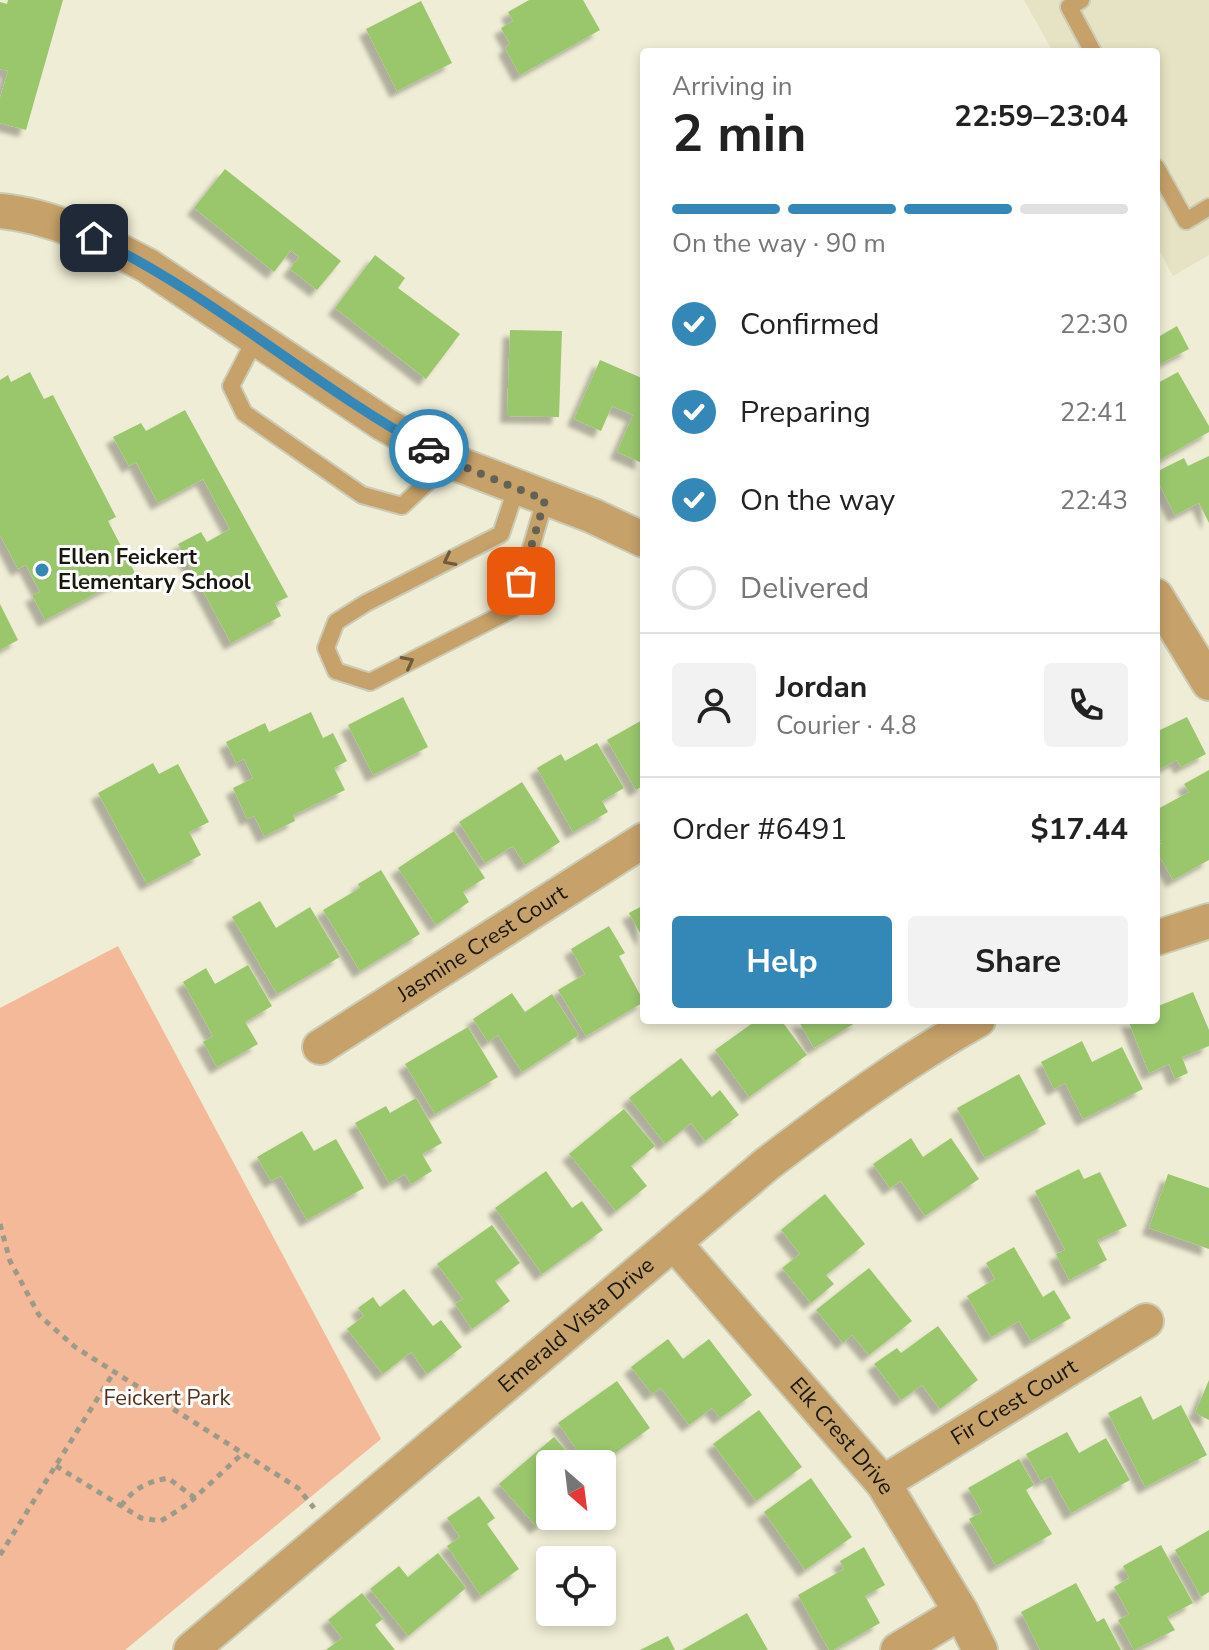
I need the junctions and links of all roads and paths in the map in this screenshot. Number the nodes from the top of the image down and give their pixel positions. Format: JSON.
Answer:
{"nodes":[{"id":1,"x":1081,"y":0,"type":"edge"},
{"id":2,"x":1091,"y":48,"type":"edge"},
{"id":3,"x":1160,"y":174,"type":"edge"},
{"id":4,"x":1209,"y":207,"type":"edge"},
{"id":5,"x":0,"y":211,"type":"edge"},
{"id":6,"x":256,"y":338,"type":"junction"},
{"id":7,"x":450,"y":461,"type":"junction"},
{"id":8,"x":531,"y":494,"type":"junction"},
{"id":9,"x":640,"y":538,"type":"edge"},
{"id":10,"x":1160,"y":603,"type":"edge"},
{"id":11,"x":1209,"y":683,"type":"edge"},
{"id":12,"x":640,"y":843,"type":"edge"},
{"id":13,"x":1209,"y":921,"type":"edge"},
{"id":14,"x":1160,"y":937,"type":"edge"},
{"id":15,"x":971,"y":1024,"type":"edge"},
{"id":16,"x":320,"y":1047,"type":"dead end"},
{"id":17,"x":0,"y":1224,"type":"edge"},
{"id":18,"x":674,"y":1243,"type":"junction"},
{"id":19,"x":1146,"y":1321,"type":"dead end"},
{"id":20,"x":114,"y":1372,"type":"junction"},
{"id":21,"x":243,"y":1453,"type":"junction"},
{"id":22,"x":56,"y":1466,"type":"junction"},
{"id":23,"x":883,"y":1483,"type":"junction"},
{"id":24,"x":195,"y":1498,"type":"junction"},
{"id":25,"x":121,"y":1506,"type":"junction"},
{"id":26,"x":332,"y":1531,"type":"junction"},
{"id":27,"x":0,"y":1555,"type":"edge"},
{"id":28,"x":961,"y":1612,"type":"junction"},
{"id":29,"x":191,"y":1650,"type":"edge"},
{"id":30,"x":898,"y":1650,"type":"edge"},
{"id":31,"x":980,"y":1650,"type":"edge"}],
"edges":[{"from":1,"to":2,"type":"lane"},
{"from":3,"to":4,"type":"lane"},
{"from":5,"to":6,"type":"street"},
{"from":6,"to":7,"type":"street"},
{"from":6,"to":7,"type":"lane"},
{"from":7,"to":8,"type":"street"},
{"from":8,"to":8,"type":"lane","one_way":true},
{"from":8,"to":9,"type":"street"},
{"from":10,"to":11,"type":"street"},
{"from":12,"to":16,"type":"street","name":"Jasmine Crest Court"},
{"from":13,"to":14,"type":"street"},
{"from":15,"to":18,"type":"street","name":"Emerald Vista Drive"},
{"from":17,"to":20,"type":"path"},
{"from":18,"to":23,"type":"street","name":"Elk Crest Drive"},
{"from":18,"to":26,"type":"street","name":"Emerald Vista Drive"},
{"from":19,"to":23,"type":"street","name":"Fir Crest Court"},
{"from":20,"to":21,"type":"path"},
{"from":20,"to":22,"type":"path"},
{"from":21,"to":24,"type":"path"},
{"from":21,"to":26,"type":"path"},
{"from":22,"to":25,"type":"path"},
{"from":22,"to":27,"type":"path"},
{"from":23,"to":28,"type":"street","name":"Elk Crest Drive"},
{"from":24,"to":25,"type":"path"},
{"from":24,"to":25,"type":"path"},
{"from":26,"to":29,"type":"street","name":"Emerald Vista Drive"},
{"from":28,"to":30,"type":"street"},
{"from":28,"to":31,"type":"street","name":"Elk Crest Drive"}]}
